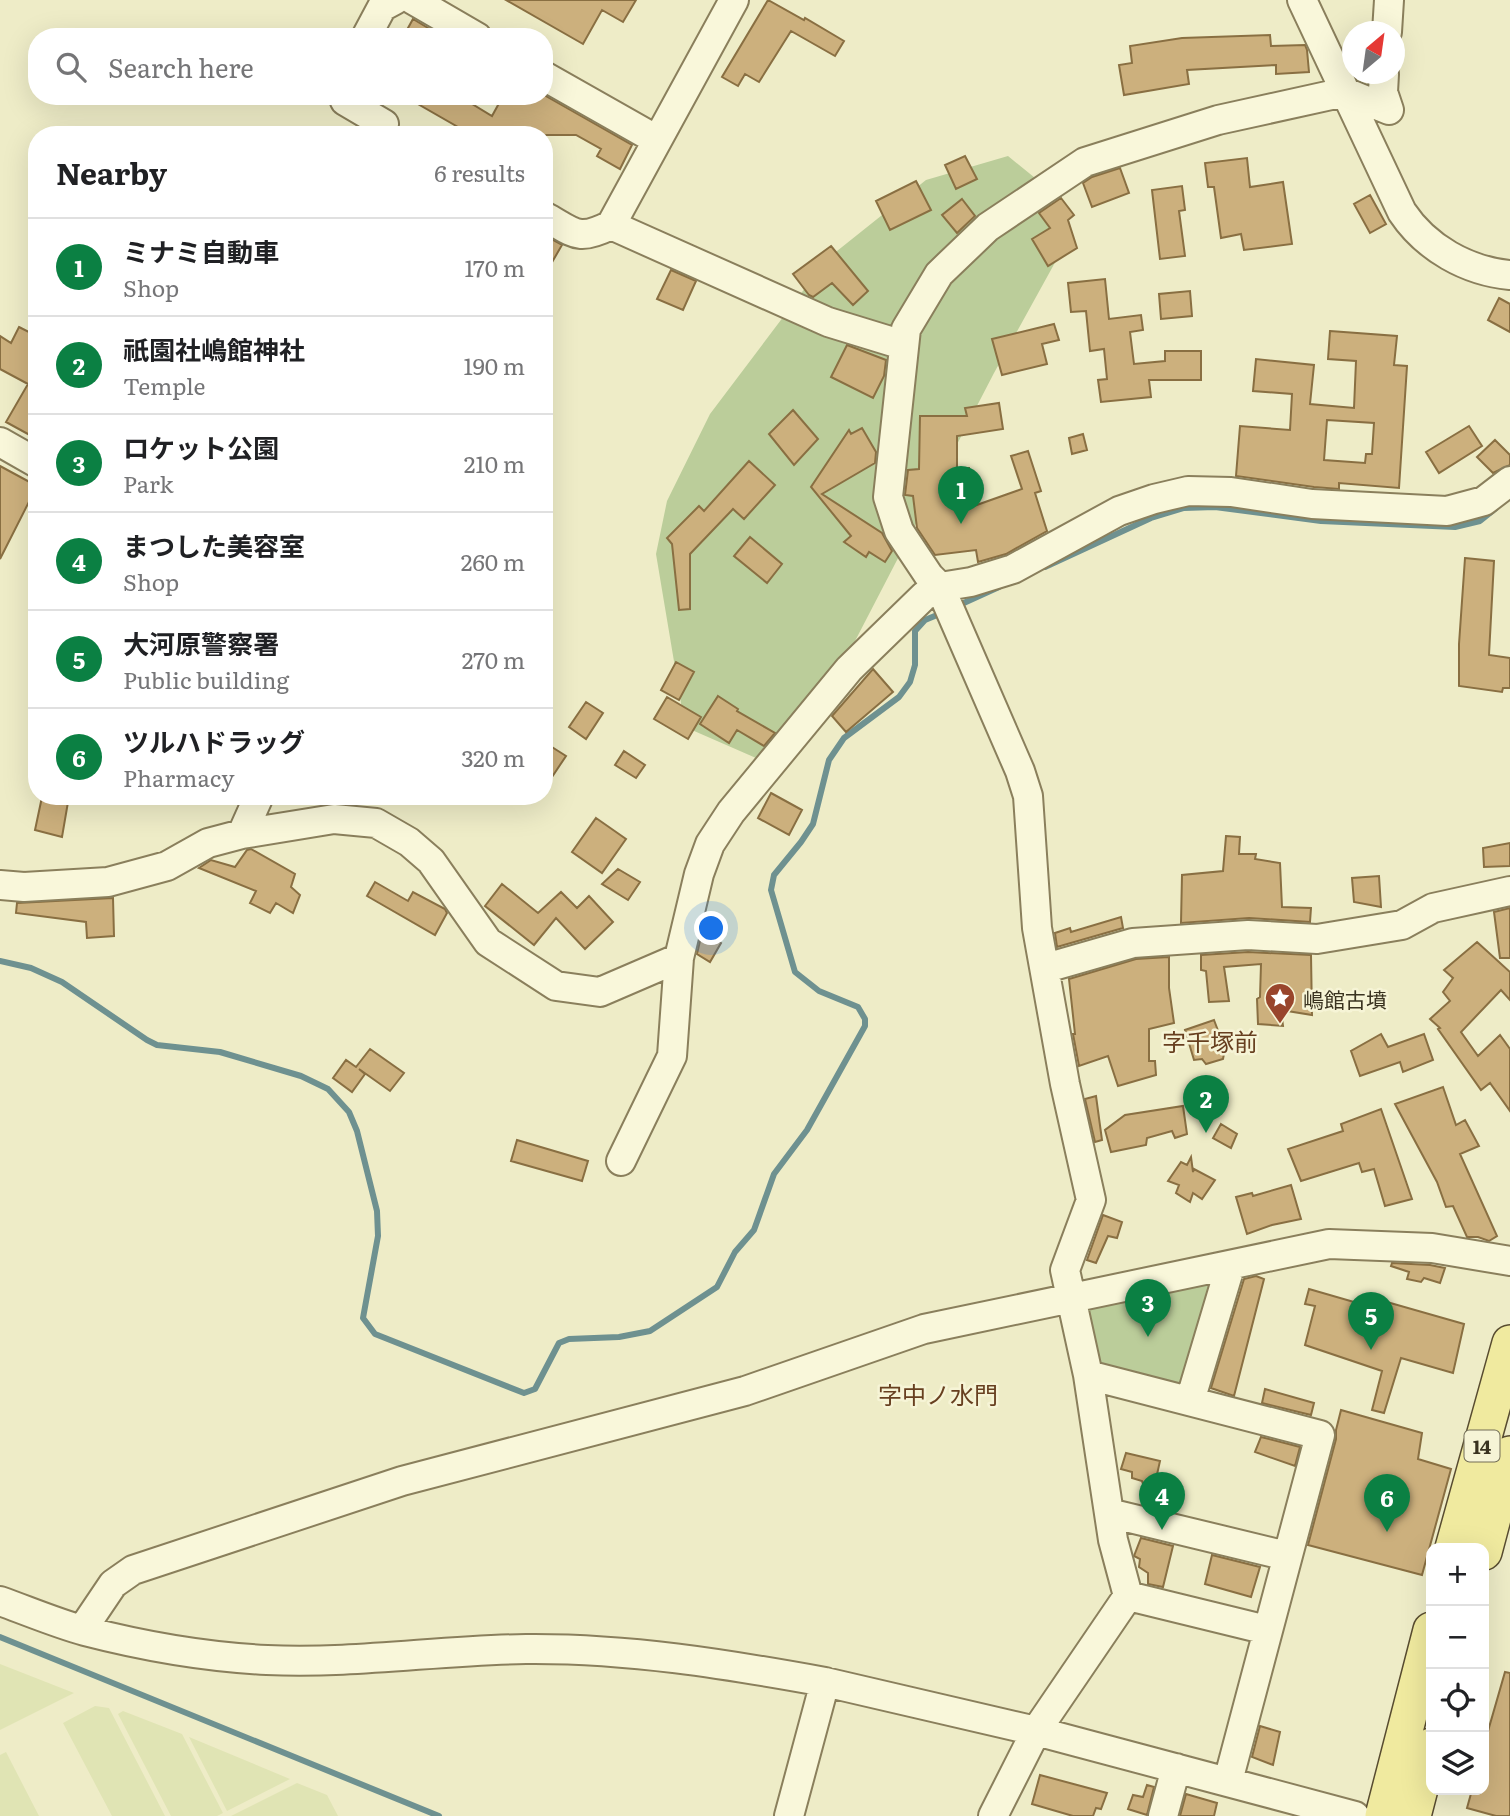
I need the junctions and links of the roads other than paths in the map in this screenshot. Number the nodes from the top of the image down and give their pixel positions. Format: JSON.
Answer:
{"nodes":[{"id":1,"x":395,"y":0,"type":"edge"},
{"id":2,"x":413,"y":0,"type":"edge"},
{"id":3,"x":734,"y":0,"type":"edge"},
{"id":4,"x":1302,"y":0,"type":"edge"},
{"id":5,"x":1389,"y":0,"type":"edge"},
{"id":6,"x":1388,"y":21,"type":"edge"},
{"id":7,"x":371,"y":28,"type":"edge"},
{"id":8,"x":461,"y":28,"type":"edge"},
{"id":9,"x":553,"y":81,"type":"edge"},
{"id":10,"x":1383,"y":84,"type":"edge"},
{"id":11,"x":1345,"y":92,"type":"junction"},
{"id":12,"x":351,"y":105,"type":"edge"},
{"id":13,"x":381,"y":126,"type":"edge"},
{"id":14,"x":657,"y":140,"type":"junction"},
{"id":15,"x":553,"y":221,"type":"edge"},
{"id":16,"x":611,"y":225,"type":"junction"},
{"id":17,"x":1510,"y":275,"type":"edge"},
{"id":18,"x":903,"y":345,"type":"junction"},
{"id":19,"x":0,"y":442,"type":"edge"},
{"id":20,"x":28,"y":458,"type":"edge"},
{"id":21,"x":1510,"y":481,"type":"edge"},
{"id":22,"x":947,"y":605,"type":"junction"},
{"id":23,"x":255,"y":805,"type":"edge"},
{"id":24,"x":242,"y":834,"type":"junction"},
{"id":25,"x":0,"y":885,"type":"edge"},
{"id":26,"x":1510,"y":891,"type":"edge"},
{"id":27,"x":679,"y":958,"type":"junction"},
{"id":28,"x":1046,"y":968,"type":"junction"},
{"id":29,"x":621,"y":1161,"type":"dead end"},
{"id":30,"x":1510,"y":1261,"type":"edge"},
{"id":31,"x":1230,"y":1267,"type":"junction"},
{"id":32,"x":1072,"y":1297,"type":"junction"},
{"id":33,"x":1510,"y":1343,"type":"edge"},
{"id":34,"x":1088,"y":1375,"type":"junction"},
{"id":35,"x":1190,"y":1402,"type":"junction"},
{"id":36,"x":1510,"y":1454,"type":"edge"},
{"id":37,"x":1109,"y":1513,"type":"junction"},
{"id":38,"x":1454,"y":1543,"type":"edge"},
{"id":39,"x":1486,"y":1543,"type":"edge"},
{"id":40,"x":1287,"y":1556,"type":"junction"},
{"id":41,"x":1128,"y":1597,"type":"junction"},
{"id":42,"x":0,"y":1601,"type":"edge"},
{"id":43,"x":82,"y":1630,"type":"junction"},
{"id":44,"x":1267,"y":1630,"type":"junction"},
{"id":45,"x":1426,"y":1650,"type":"edge"},
{"id":46,"x":825,"y":1682,"type":"junction"},
{"id":47,"x":1036,"y":1731,"type":"junction"},
{"id":48,"x":1426,"y":1765,"type":"edge"},
{"id":49,"x":1176,"y":1768,"type":"junction"},
{"id":50,"x":1228,"y":1781,"type":"junction"},
{"id":51,"x":789,"y":1816,"type":"edge"},
{"id":52,"x":993,"y":1816,"type":"edge"},
{"id":53,"x":1163,"y":1816,"type":"edge"},
{"id":54,"x":1355,"y":1816,"type":"edge"},
{"id":55,"x":1384,"y":1816,"type":"edge"},
{"id":56,"x":1413,"y":1816,"type":"edge"}],
"edges":[{"from":1,"to":7,"type":"street"},
{"from":2,"to":8,"type":"street"},
{"from":3,"to":14,"type":"street"},
{"from":4,"to":11,"type":"street"},
{"from":5,"to":6,"type":"street"},
{"from":9,"to":14,"type":"street"},
{"from":10,"to":11,"type":"street"},
{"from":11,"to":17,"type":"street"},
{"from":11,"to":18,"type":"street"},
{"from":12,"to":13,"type":"street"},
{"from":14,"to":16,"type":"street"},
{"from":15,"to":16,"type":"street"},
{"from":16,"to":18,"type":"street"},
{"from":18,"to":22,"type":"street"},
{"from":19,"to":20,"type":"street"},
{"from":21,"to":22,"type":"street"},
{"from":22,"to":27,"type":"street"},
{"from":22,"to":28,"type":"street"},
{"from":23,"to":24,"type":"street"},
{"from":24,"to":25,"type":"street"},
{"from":24,"to":27,"type":"street"},
{"from":26,"to":28,"type":"street"},
{"from":27,"to":29,"type":"street"},
{"from":28,"to":32,"type":"street"},
{"from":30,"to":31,"type":"street"},
{"from":31,"to":32,"type":"street"},
{"from":31,"to":35,"type":"street"},
{"from":32,"to":34,"type":"street"},
{"from":32,"to":43,"type":"street"},
{"from":33,"to":38,"type":"main road","number":"14"},
{"from":34,"to":35,"type":"street"},
{"from":34,"to":37,"type":"street"},
{"from":35,"to":40,"type":"street"},
{"from":36,"to":39,"type":"main road","number":"14"},
{"from":37,"to":40,"type":"street"},
{"from":37,"to":41,"type":"street"},
{"from":40,"to":44,"type":"street"},
{"from":41,"to":44,"type":"street"},
{"from":41,"to":47,"type":"street"},
{"from":42,"to":43,"type":"street"},
{"from":43,"to":46,"type":"street"},
{"from":44,"to":50,"type":"street"},
{"from":45,"to":55,"type":"main road"},
{"from":46,"to":47,"type":"street"},
{"from":46,"to":51,"type":"street"},
{"from":47,"to":49,"type":"street"},
{"from":47,"to":52,"type":"street"},
{"from":48,"to":56,"type":"main road"},
{"from":49,"to":50,"type":"street"},
{"from":49,"to":53,"type":"street"},
{"from":50,"to":54,"type":"street"}]}
